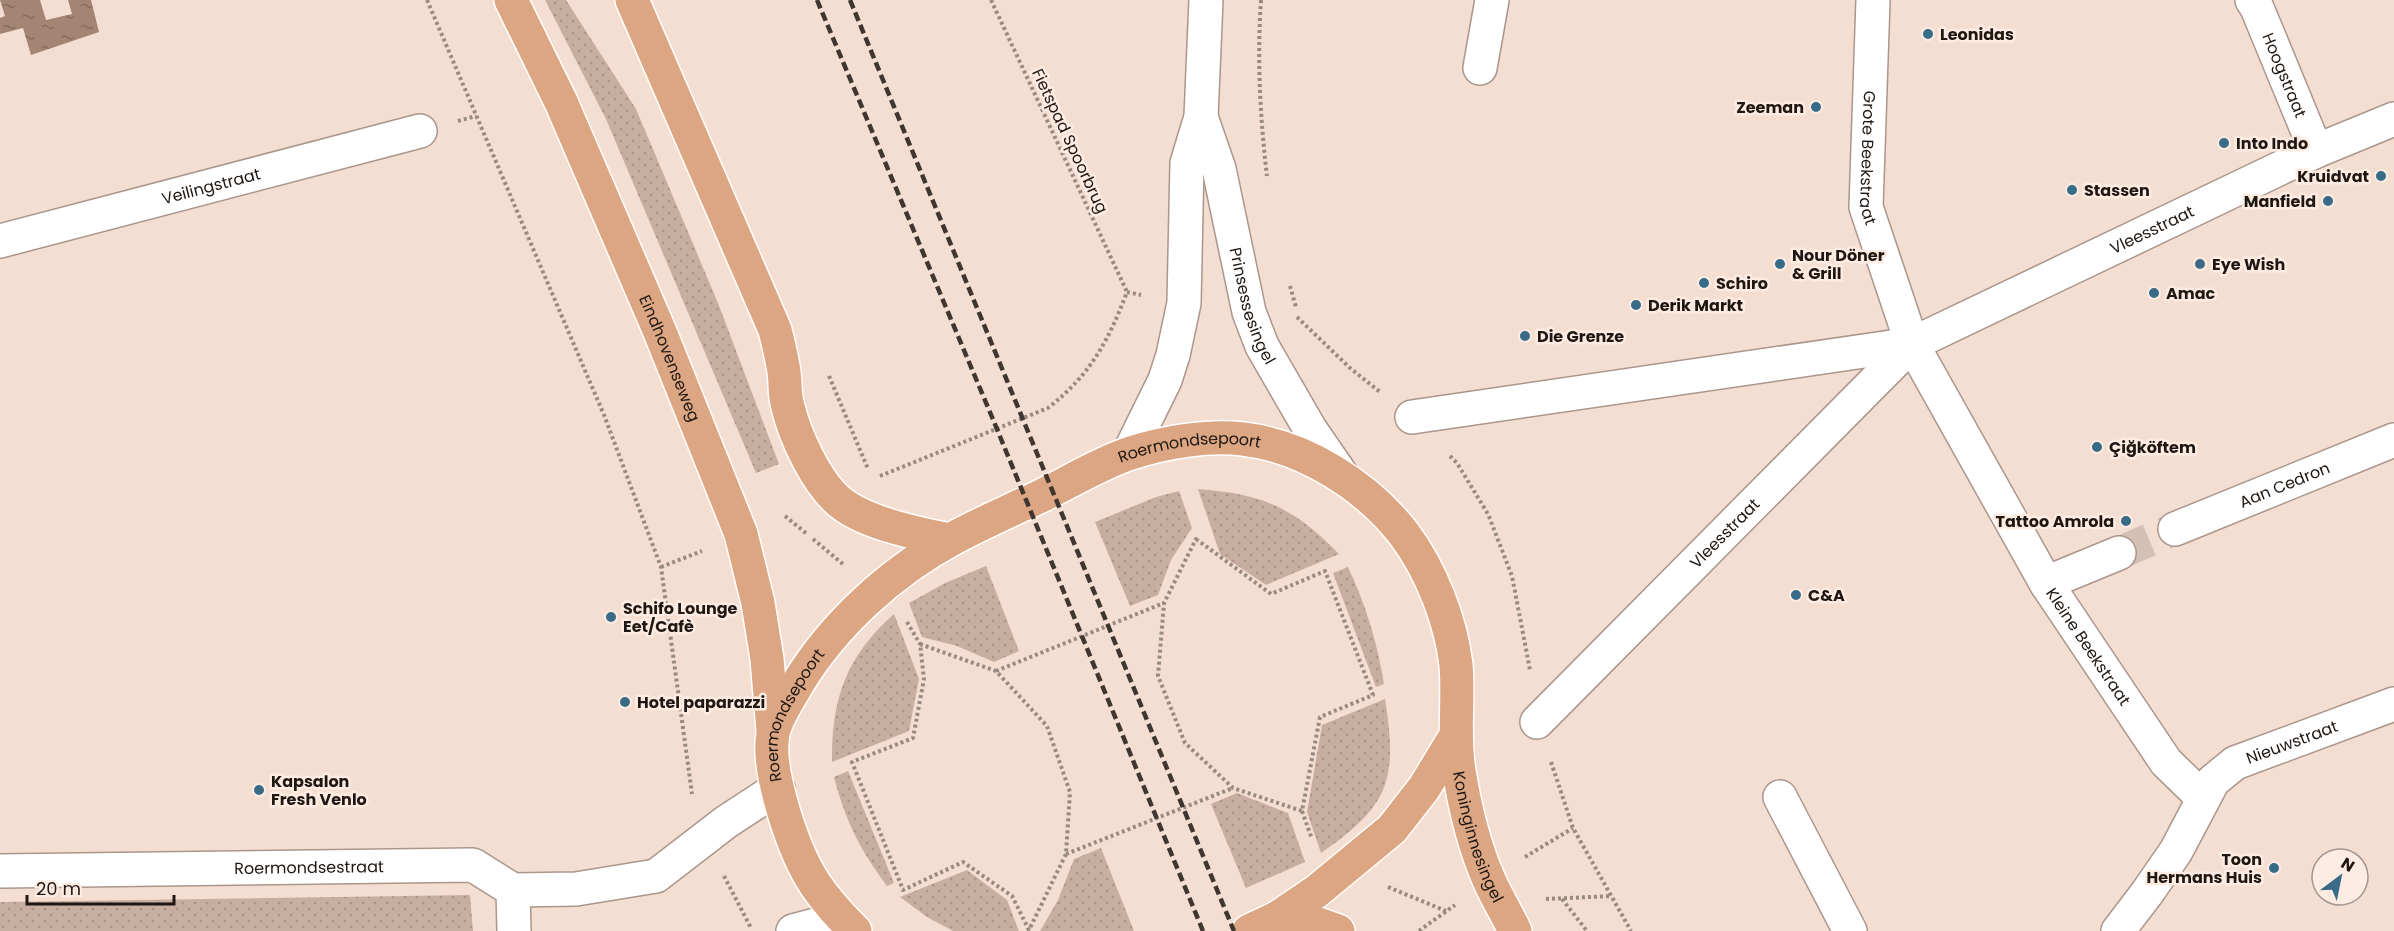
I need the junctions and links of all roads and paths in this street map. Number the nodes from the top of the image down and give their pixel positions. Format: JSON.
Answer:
{"nodes":[{"id":1,"x":427,"y":0,"type":"edge"},
{"id":2,"x":511,"y":0,"type":"edge"},
{"id":3,"x":632,"y":0,"type":"edge"},
{"id":4,"x":991,"y":0,"type":"edge"},
{"id":5,"x":1206,"y":0,"type":"edge"},
{"id":6,"x":1261,"y":0,"type":"edge"},
{"id":7,"x":1492,"y":0,"type":"edge"},
{"id":8,"x":1873,"y":0,"type":"edge"},
{"id":9,"x":2252,"y":0,"type":"edge"},
{"id":10,"x":1480,"y":68,"type":"dead end"},
{"id":11,"x":1201,"y":117,"type":"junction"},
{"id":12,"x":2394,"y":119,"type":"edge"},
{"id":13,"x":420,"y":131,"type":"dead end"},
{"id":14,"x":2316,"y":151,"type":"junction"},
{"id":15,"x":1267,"y":180,"type":"dead end"},
{"id":16,"x":0,"y":241,"type":"edge"},
{"id":17,"x":1289,"y":284,"type":"dead end"},
{"id":18,"x":1912,"y":344,"type":"junction"},
{"id":19,"x":1412,"y":417,"type":"junction"},
{"id":20,"x":2394,"y":440,"type":"edge"},
{"id":21,"x":1130,"y":453,"type":"junction"},
{"id":22,"x":1343,"y":477,"type":"junction"},
{"id":23,"x":833,"y":495,"type":"junction"},
{"id":24,"x":2175,"y":529,"type":"tunnel mouth"},
{"id":25,"x":741,"y":534,"type":"junction"},
{"id":26,"x":950,"y":540,"type":"junction"},
{"id":27,"x":2119,"y":553,"type":"tunnel mouth"},
{"id":28,"x":661,"y":567,"type":"junction"},
{"id":29,"x":2046,"y":583,"type":"junction"},
{"id":30,"x":1164,"y":603,"type":"junction"},
{"id":31,"x":996,"y":671,"type":"junction"},
{"id":32,"x":2394,"y":704,"type":"edge"},
{"id":33,"x":1537,"y":722,"type":"junction"},
{"id":34,"x":773,"y":732,"type":"junction"},
{"id":35,"x":1455,"y":737,"type":"junction"},
{"id":36,"x":778,"y":788,"type":"junction"},
{"id":37,"x":1233,"y":788,"type":"junction"},
{"id":38,"x":1780,"y":797,"type":"dead end"},
{"id":39,"x":2203,"y":798,"type":"junction"},
{"id":40,"x":705,"y":838,"type":"junction"},
{"id":41,"x":1066,"y":854,"type":"junction"},
{"id":42,"x":0,"y":871,"type":"edge"},
{"id":43,"x":513,"y":890,"type":"junction"},
{"id":44,"x":1562,"y":898,"type":"dead end"},
{"id":45,"x":848,"y":924,"type":"edge"},
{"id":46,"x":1263,"y":924,"type":"edge"},
{"id":47,"x":514,"y":931,"type":"edge"},
{"id":48,"x":752,"y":931,"type":"edge"},
{"id":49,"x":793,"y":931,"type":"edge"},
{"id":50,"x":1338,"y":931,"type":"edge"},
{"id":51,"x":1515,"y":931,"type":"edge"},
{"id":52,"x":1587,"y":931,"type":"edge"},
{"id":53,"x":1631,"y":931,"type":"edge"},
{"id":54,"x":1851,"y":931,"type":"edge"},
{"id":55,"x":2118,"y":931,"type":"edge"}],
"edges":[{"from":1,"to":28,"type":"path"},
{"from":2,"to":25,"type":"main road","name":"Eindhovenseweg"},
{"from":3,"to":23,"type":"main road"},
{"from":4,"to":23,"type":"path","name":"Fietspad Spoorbrug"},
{"from":5,"to":11,"type":"street","name":"Prinsessesingel"},
{"from":6,"to":15,"type":"path"},
{"from":7,"to":10,"type":"street"},
{"from":8,"to":18,"type":"street","name":"Grote Beekstraat"},
{"from":9,"to":14,"type":"street","name":"Hoogstraat"},
{"from":11,"to":21,"type":"street","name":"Prinsessesingel"},
{"from":11,"to":22,"type":"street","name":"Prinsessesingel"},
{"from":12,"to":14,"type":"street","name":"Vleesstraat"},
{"from":13,"to":16,"type":"street","name":"Veilingstraat"},
{"from":14,"to":18,"type":"street","name":"Vleesstraat"},
{"from":17,"to":19,"type":"path"},
{"from":18,"to":19,"type":"street","name":"Vleesstraat"},
{"from":18,"to":29,"type":"street","name":"Kleine Beekstraat"},
{"from":18,"to":33,"type":"street","name":"Vleesstraat"},
{"from":19,"to":33,"type":"path"},
{"from":20,"to":24,"type":"street","name":"Aan Cedron"},
{"from":21,"to":22,"type":"main road","name":"Roermondsepoort"},
{"from":21,"to":26,"type":"main road","name":"Roermondsepoort"},
{"from":22,"to":35,"type":"main road","name":"Roermondsepoort"},
{"from":23,"to":25,"type":"path"},
{"from":23,"to":26,"type":"main road"},
{"from":25,"to":28,"type":"path"},
{"from":25,"to":34,"type":"main road","name":"Eindhovenseweg"},
{"from":26,"to":34,"type":"main road","name":"Roermondsepoort"},
{"from":27,"to":29,"type":"street"},
{"from":28,"to":40,"type":"path"},
{"from":29,"to":39,"type":"street","name":"Kleine Beekstraat"},
{"from":30,"to":31,"type":"path"},
{"from":30,"to":37,"type":"path"},
{"from":30,"to":37,"type":"path"},
{"from":31,"to":41,"type":"path"},
{"from":31,"to":41,"type":"path"},
{"from":32,"to":39,"type":"street","name":"Nieuwstraat"},
{"from":33,"to":53,"type":"path"},
{"from":34,"to":36,"type":"main road","name":"Roermondsepoort"},
{"from":35,"to":46,"type":"main road"},
{"from":35,"to":51,"type":"main road","name":"Koninginnesingel"},
{"from":36,"to":40,"type":"street"},
{"from":36,"to":45,"type":"main road","name":"Roermondsepoort"},
{"from":37,"to":41,"type":"path"},
{"from":38,"to":54,"type":"street"},
{"from":39,"to":55,"type":"street"},
{"from":40,"to":43,"type":"street"},
{"from":40,"to":48,"type":"path"},
{"from":42,"to":43,"type":"street","name":"Roermondsestraat"},
{"from":43,"to":47,"type":"street"},
{"from":44,"to":52,"type":"path"},
{"from":45,"to":49,"type":"street"},
{"from":46,"to":50,"type":"main road"}]}
